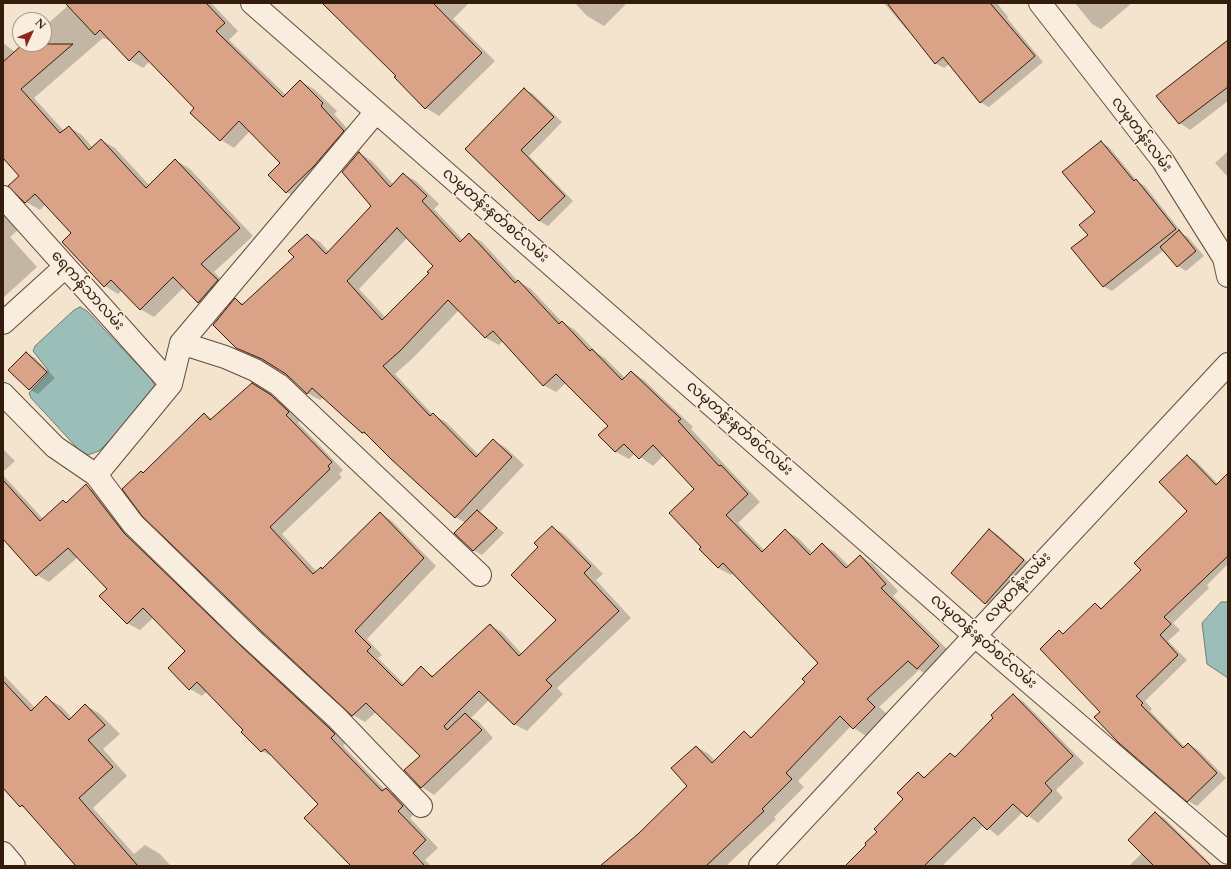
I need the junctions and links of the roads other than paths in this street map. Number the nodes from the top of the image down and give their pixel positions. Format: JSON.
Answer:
{"nodes":[{"id":1,"x":252,"y":3,"type":"edge"},
{"id":2,"x":1040,"y":3,"type":"edge"},
{"id":3,"x":376,"y":112,"type":"junction"},
{"id":4,"x":3,"y":197,"type":"edge"},
{"id":5,"x":65,"y":267,"type":"junction"},
{"id":6,"x":1228,"y":276,"type":"edge"},
{"id":7,"x":3,"y":323,"type":"edge"},
{"id":8,"x":181,"y":343,"type":"junction"},
{"id":9,"x":1228,"y":364,"type":"edge"},
{"id":10,"x":171,"y":384,"type":"junction"},
{"id":11,"x":3,"y":394,"type":"edge"},
{"id":12,"x":96,"y":475,"type":"junction"},
{"id":13,"x":480,"y":575,"type":"dead end"},
{"id":14,"x":974,"y":635,"type":"junction"},
{"id":15,"x":420,"y":806,"type":"dead end"},
{"id":16,"x":3,"y":853,"type":"edge"},
{"id":17,"x":1228,"y":853,"type":"edge"},
{"id":18,"x":14,"y":866,"type":"edge"},
{"id":19,"x":760,"y":866,"type":"edge"}],
"edges":[{"from":1,"to":3,"type":"street","name":"လမုတန်းနတ်စင်လမ်း"},
{"from":2,"to":6,"type":"street","name":"လမုတန်းလမ်း"},
{"from":3,"to":8,"type":"street"},
{"from":3,"to":14,"type":"street","name":"လမုတန်းနတ်စင်လမ်း"},
{"from":4,"to":5,"type":"street","name":"ရေကန်သာလမ်း"},
{"from":5,"to":7,"type":"street"},
{"from":5,"to":10,"type":"street","name":"ရေကန်သာလမ်း"},
{"from":8,"to":10,"type":"street"},
{"from":8,"to":13,"type":"street"},
{"from":9,"to":14,"type":"street","name":"လမုတန်းလမ်း"},
{"from":10,"to":12,"type":"street"},
{"from":11,"to":12,"type":"street"},
{"from":12,"to":15,"type":"street"},
{"from":14,"to":17,"type":"street","name":"လမုတန်းနတ်စင်လမ်း"},
{"from":14,"to":19,"type":"street","name":"လမုတန်းလမ်း"},
{"from":16,"to":18,"type":"street"}]}
